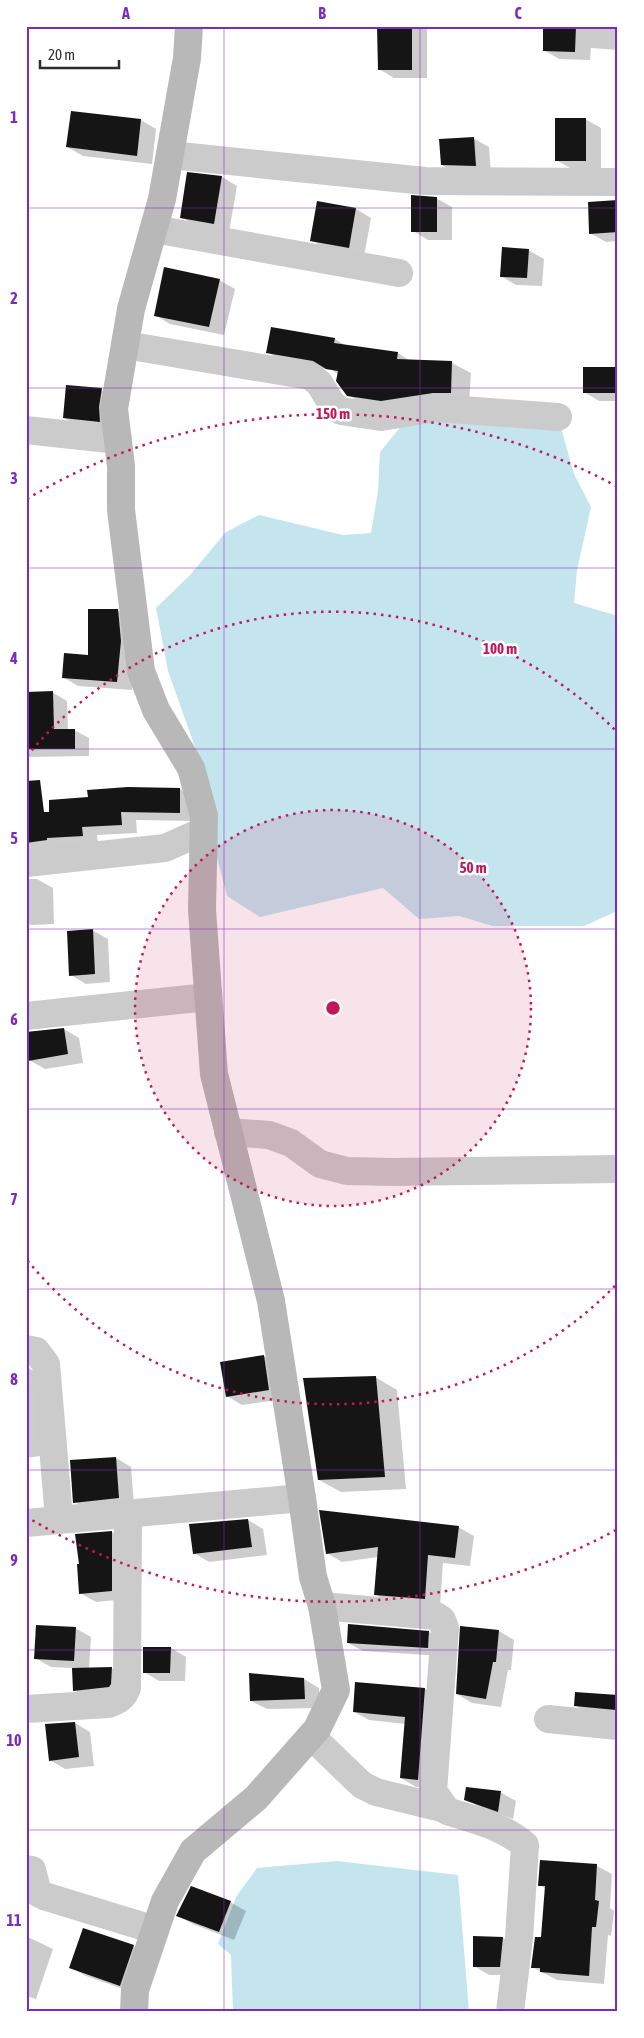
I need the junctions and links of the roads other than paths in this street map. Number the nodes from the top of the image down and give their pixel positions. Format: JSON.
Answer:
{"nodes":[{"id":1,"x":189,"y":26,"type":"edge"},
{"id":2,"x":170,"y":154,"type":"junction"},
{"id":3,"x":618,"y":182,"type":"edge"},
{"id":4,"x":154,"y":229,"type":"junction"},
{"id":5,"x":400,"y":273,"type":"dead end"},
{"id":6,"x":125,"y":345,"type":"junction"},
{"id":7,"x":558,"y":417,"type":"dead end"},
{"id":8,"x":26,"y":430,"type":"edge"},
{"id":9,"x":118,"y":440,"type":"junction"},
{"id":10,"x":203,"y":831,"type":"junction"},
{"id":11,"x":26,"y":863,"type":"edge"},
{"id":12,"x":208,"y":998,"type":"junction"},
{"id":13,"x":26,"y":1016,"type":"edge"},
{"id":14,"x":228,"y":1132,"type":"junction"},
{"id":15,"x":618,"y":1169,"type":"edge"},
{"id":16,"x":26,"y":1349,"type":"edge"},
{"id":17,"x":302,"y":1498,"type":"junction"},
{"id":18,"x":128,"y":1513,"type":"junction"},
{"id":19,"x":59,"y":1518,"type":"junction"},
{"id":20,"x":26,"y":1523,"type":"edge"},
{"id":21,"x":322,"y":1606,"type":"junction"},
{"id":22,"x":26,"y":1709,"type":"edge"},
{"id":23,"x":548,"y":1719,"type":"dead end"},
{"id":24,"x":618,"y":1726,"type":"edge"},
{"id":25,"x":311,"y":1736,"type":"junction"},
{"id":26,"x":445,"y":1809,"type":"junction"},
{"id":27,"x":26,"y":1869,"type":"edge"},
{"id":28,"x":156,"y":1930,"type":"junction"},
{"id":29,"x":134,"y":2012,"type":"edge"},
{"id":30,"x":510,"y":2012,"type":"edge"}],
"edges":[{"from":1,"to":2,"type":"street"},
{"from":2,"to":3,"type":"street"},
{"from":2,"to":4,"type":"street"},
{"from":4,"to":5,"type":"street"},
{"from":4,"to":6,"type":"street"},
{"from":6,"to":7,"type":"street"},
{"from":6,"to":9,"type":"street"},
{"from":8,"to":9,"type":"street"},
{"from":9,"to":10,"type":"street"},
{"from":10,"to":11,"type":"street"},
{"from":10,"to":12,"type":"street"},
{"from":12,"to":13,"type":"street"},
{"from":12,"to":14,"type":"street"},
{"from":14,"to":15,"type":"street"},
{"from":14,"to":17,"type":"street"},
{"from":16,"to":19,"type":"street"},
{"from":17,"to":18,"type":"street"},
{"from":17,"to":21,"type":"street"},
{"from":18,"to":19,"type":"street"},
{"from":18,"to":22,"type":"street"},
{"from":19,"to":20,"type":"street"},
{"from":21,"to":25,"type":"street"},
{"from":21,"to":26,"type":"street"},
{"from":23,"to":24,"type":"street"},
{"from":25,"to":26,"type":"street"},
{"from":25,"to":28,"type":"street"},
{"from":26,"to":30,"type":"street"},
{"from":27,"to":28,"type":"street"},
{"from":28,"to":29,"type":"street"}]}
